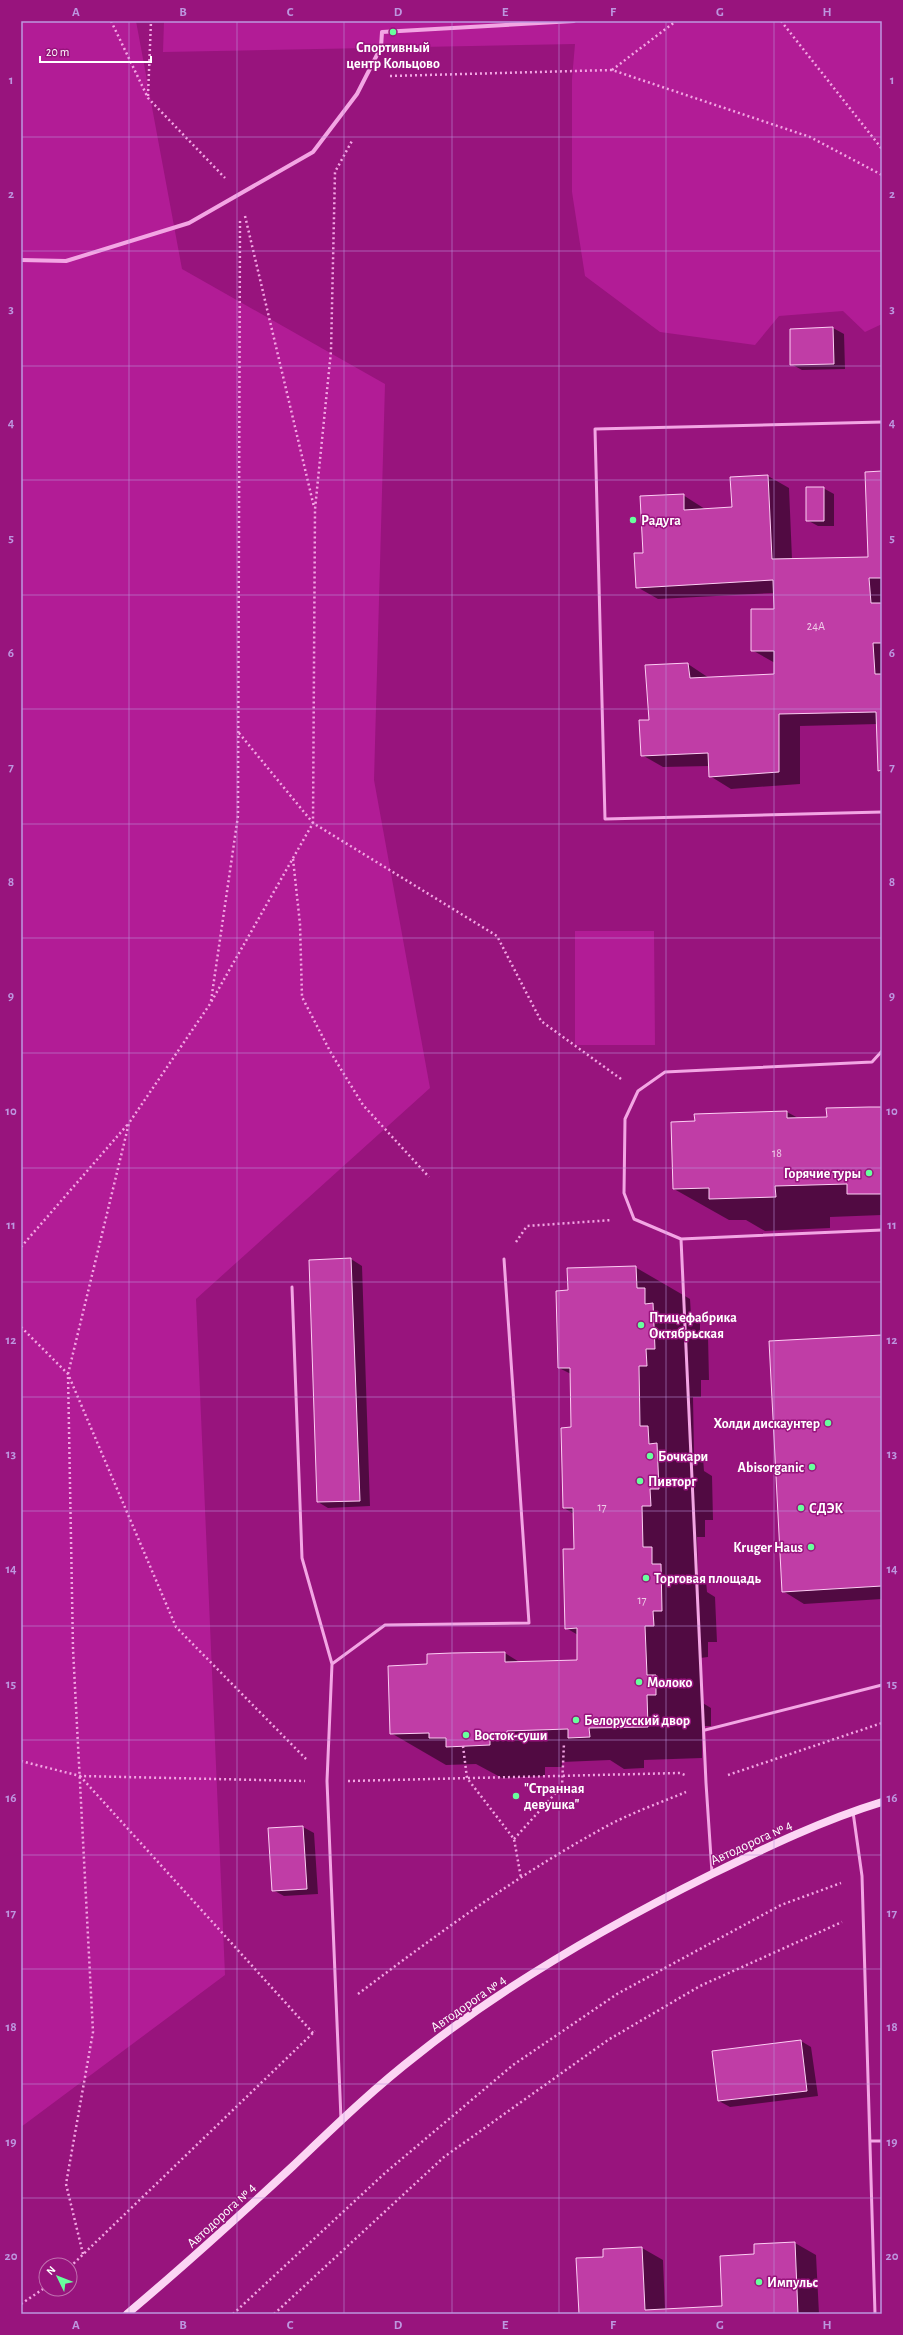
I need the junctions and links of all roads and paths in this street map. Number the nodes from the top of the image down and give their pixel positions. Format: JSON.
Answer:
{"nodes":[{"id":1,"x":111,"y":21,"type":"edge"},
{"id":2,"x":150,"y":21,"type":"edge"},
{"id":3,"x":574,"y":21,"type":"edge"},
{"id":4,"x":676,"y":21,"type":"edge"},
{"id":5,"x":781,"y":21,"type":"edge"},
{"id":6,"x":612,"y":70,"type":"junction"},
{"id":7,"x":386,"y":76,"type":"dead end"},
{"id":8,"x":148,"y":98,"type":"junction"},
{"id":9,"x":354,"y":137,"type":"dead end"},
{"id":10,"x":882,"y":149,"type":"edge"},
{"id":11,"x":882,"y":174,"type":"edge"},
{"id":12,"x":240,"y":194,"type":"junction"},
{"id":13,"x":21,"y":260,"type":"edge"},
{"id":14,"x":882,"y":422,"type":"edge"},
{"id":15,"x":315,"y":509,"type":"junction"},
{"id":16,"x":239,"y":733,"type":"junction"},
{"id":17,"x":882,"y":812,"type":"edge"},
{"id":18,"x":313,"y":823,"type":"junction"},
{"id":19,"x":293,"y":859,"type":"junction"},
{"id":20,"x":210,"y":1004,"type":"junction"},
{"id":21,"x":882,"y":1051,"type":"edge"},
{"id":22,"x":638,"y":1091,"type":"junction"},
{"id":23,"x":129,"y":1123,"type":"junction"},
{"id":24,"x":429,"y":1177,"type":"dead end"},
{"id":25,"x":634,"y":1219,"type":"junction"},
{"id":26,"x":882,"y":1230,"type":"edge"},
{"id":27,"x":680,"y":1239,"type":"junction"},
{"id":28,"x":21,"y":1247,"type":"edge"},
{"id":29,"x":504,"y":1259,"type":"joint"},
{"id":30,"x":292,"y":1287,"type":"dead end"},
{"id":31,"x":21,"y":1327,"type":"edge"},
{"id":32,"x":68,"y":1374,"type":"junction"},
{"id":33,"x":332,"y":1664,"type":"junction"},
{"id":34,"x":882,"y":1685,"type":"edge"},
{"id":35,"x":882,"y":1723,"type":"edge"},
{"id":36,"x":705,"y":1730,"type":"junction"},
{"id":37,"x":564,"y":1743,"type":"dead end"},
{"id":38,"x":463,"y":1746,"type":"dead end"},
{"id":39,"x":21,"y":1761,"type":"edge"},
{"id":40,"x":80,"y":1776,"type":"junction"},
{"id":41,"x":564,"y":1776,"type":"junction"},
{"id":42,"x":467,"y":1778,"type":"junction"},
{"id":43,"x":327,"y":1781,"type":"junction"},
{"id":44,"x":706,"y":1783,"type":"junction"},
{"id":45,"x":882,"y":1802,"type":"edge"},
{"id":46,"x":853,"y":1811,"type":"junction"},
{"id":47,"x":514,"y":1839,"type":"junction"},
{"id":48,"x":712,"y":1874,"type":"junction"},
{"id":49,"x":862,"y":1876,"type":"junction"},
{"id":50,"x":521,"y":1878,"type":"junction"},
{"id":51,"x":863,"y":1913,"type":"junction"},
{"id":52,"x":336,"y":2011,"type":"junction"},
{"id":53,"x":313,"y":2033,"type":"junction"},
{"id":54,"x":341,"y":2121,"type":"junction"},
{"id":55,"x":882,"y":2141,"type":"edge"},
{"id":56,"x":870,"y":2142,"type":"junction"},
{"id":57,"x":82,"y":2254,"type":"junction"},
{"id":58,"x":78,"y":2258,"type":"edge"},
{"id":59,"x":38,"y":2292,"type":"edge"},
{"id":60,"x":21,"y":2304,"type":"edge"},
{"id":61,"x":127,"y":2314,"type":"edge"},
{"id":62,"x":233,"y":2314,"type":"edge"},
{"id":63,"x":274,"y":2314,"type":"edge"},
{"id":64,"x":875,"y":2314,"type":"edge"}],
"edges":[{"from":1,"to":8,"type":"path"},
{"from":2,"to":8,"type":"path"},
{"from":3,"to":12,"type":"street"},
{"from":4,"to":6,"type":"path"},
{"from":5,"to":10,"type":"path"},
{"from":6,"to":7,"type":"path"},
{"from":6,"to":11,"type":"path"},
{"from":8,"to":12,"type":"path"},
{"from":9,"to":15,"type":"path"},
{"from":12,"to":13,"type":"street"},
{"from":12,"to":15,"type":"path"},
{"from":12,"to":16,"type":"path"},
{"from":14,"to":17,"type":"lane"},
{"from":15,"to":18,"type":"path"},
{"from":16,"to":18,"type":"path"},
{"from":16,"to":20,"type":"path"},
{"from":18,"to":19,"type":"path"},
{"from":18,"to":22,"type":"path"},
{"from":19,"to":20,"type":"path"},
{"from":19,"to":24,"type":"path"},
{"from":20,"to":23,"type":"path"},
{"from":21,"to":22,"type":"lane"},
{"from":22,"to":25,"type":"lane"},
{"from":23,"to":28,"type":"path"},
{"from":23,"to":32,"type":"path"},
{"from":25,"to":27,"type":"lane"},
{"from":25,"to":29,"type":"path"},
{"from":26,"to":27,"type":"lane"},
{"from":27,"to":36,"type":"lane"},
{"from":29,"to":33,"type":"lane"},
{"from":30,"to":33,"type":"lane"},
{"from":31,"to":32,"type":"path"},
{"from":32,"to":40,"type":"path"},
{"from":32,"to":43,"type":"path"},
{"from":33,"to":43,"type":"lane"},
{"from":34,"to":36,"type":"lane"},
{"from":35,"to":44,"type":"path"},
{"from":36,"to":44,"type":"lane"},
{"from":37,"to":41,"type":"path"},
{"from":38,"to":42,"type":"path"},
{"from":39,"to":40,"type":"path"},
{"from":40,"to":43,"type":"path"},
{"from":40,"to":53,"type":"path"},
{"from":40,"to":57,"type":"path"},
{"from":41,"to":42,"type":"path"},
{"from":41,"to":44,"type":"path"},
{"from":41,"to":47,"type":"path"},
{"from":42,"to":43,"type":"path"},
{"from":42,"to":47,"type":"path"},
{"from":43,"to":52,"type":"lane"},
{"from":44,"to":48,"type":"lane"},
{"from":44,"to":50,"type":"path"},
{"from":45,"to":46,"type":"main road","name":"Автодорога № 4"},
{"from":46,"to":48,"type":"main road","name":"Автодорога № 4"},
{"from":46,"to":49,"type":"lane"},
{"from":47,"to":50,"type":"path"},
{"from":48,"to":54,"type":"main road","name":"Автодорога № 4"},
{"from":49,"to":51,"type":"lane"},
{"from":49,"to":62,"type":"path"},
{"from":50,"to":52,"type":"path"},
{"from":51,"to":56,"type":"lane"},
{"from":51,"to":63,"type":"path"},
{"from":52,"to":53,"type":"path"},
{"from":52,"to":54,"type":"lane"},
{"from":53,"to":57,"type":"path"},
{"from":54,"to":61,"type":"main road","name":"Автодорога № 4"},
{"from":55,"to":56,"type":"lane"},
{"from":56,"to":64,"type":"lane"},
{"from":57,"to":58,"type":"path"},
{"from":59,"to":60,"type":"path"}]}
